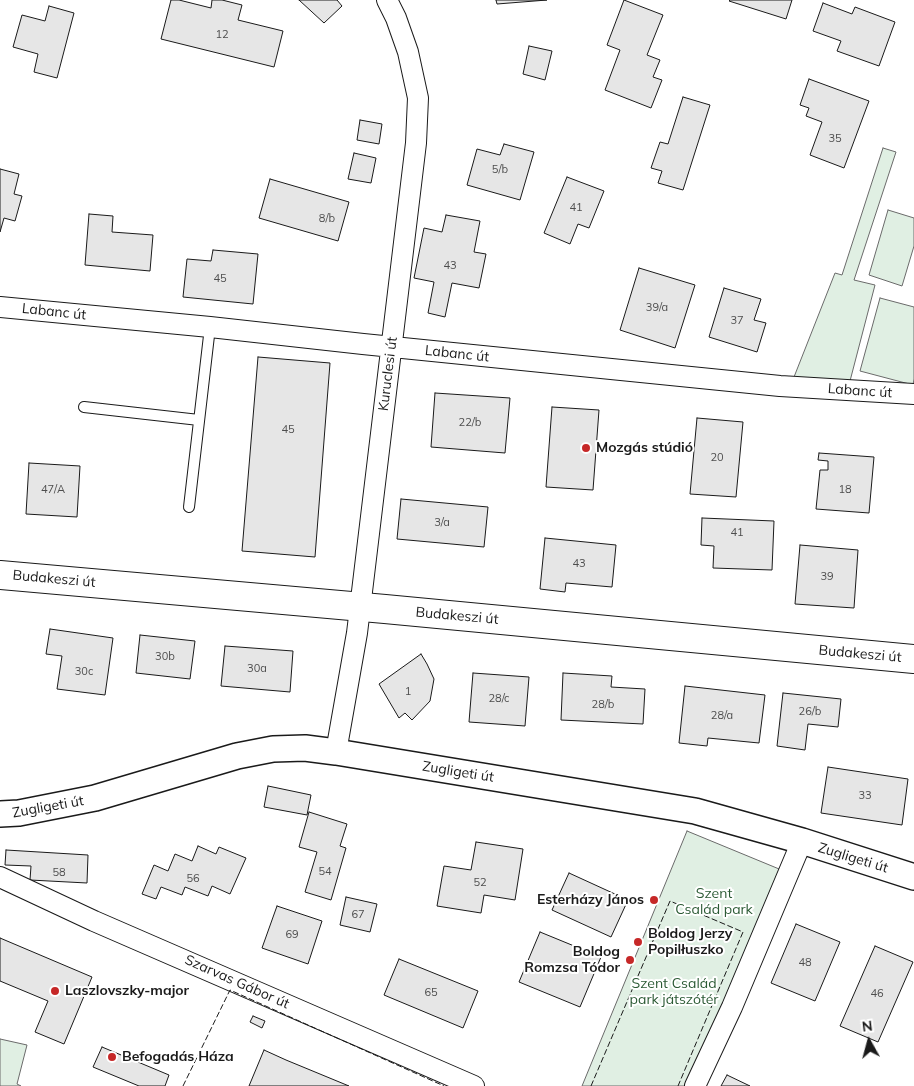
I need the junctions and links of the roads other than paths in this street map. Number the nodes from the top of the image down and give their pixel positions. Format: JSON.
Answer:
{"nodes":[{"id":1,"x":387,"y":0,"type":"edge"},
{"id":2,"x":0,"y":307,"type":"edge"},
{"id":3,"x":210,"y":327,"type":"junction"},
{"id":4,"x":392,"y":347,"type":"junction"},
{"id":5,"x":914,"y":394,"type":"edge"},
{"id":6,"x":84,"y":407,"type":"dead end"},
{"id":7,"x":199,"y":420,"type":"junction"},
{"id":8,"x":189,"y":507,"type":"dead end"},
{"id":9,"x":0,"y":575,"type":"edge"},
{"id":10,"x":360,"y":607,"type":"junction"},
{"id":11,"x":914,"y":659,"type":"edge"},
{"id":12,"x":336,"y":752,"type":"junction"},
{"id":13,"x":0,"y":814,"type":"edge"},
{"id":14,"x":802,"y":841,"type":"junction"},
{"id":15,"x":0,"y":877,"type":"edge"},
{"id":16,"x":914,"y":877,"type":"edge"},
{"id":17,"x":474,"y":1086,"type":"edge"},
{"id":18,"x":695,"y":1086,"type":"edge"}],
"edges":[{"from":1,"to":4,"type":"street","name":"Kuruclesi út"},
{"from":2,"to":3,"type":"street","name":"Labanc út"},
{"from":3,"to":4,"type":"street","name":"Labanc út"},
{"from":3,"to":7,"type":"lane"},
{"from":4,"to":5,"type":"street","name":"Labanc út"},
{"from":4,"to":10,"type":"street","name":"Kuruclesi út"},
{"from":6,"to":7,"type":"lane"},
{"from":7,"to":8,"type":"lane"},
{"from":9,"to":10,"type":"main road","name":"Budakeszi út"},
{"from":10,"to":11,"type":"main road","name":"Budakeszi út"},
{"from":10,"to":12,"type":"street","name":"Kuruclesi út"},
{"from":12,"to":13,"type":"street","name":"Zugligeti út"},
{"from":12,"to":14,"type":"street","name":"Zugligeti út"},
{"from":14,"to":16,"type":"street","name":"Zugligeti út"},
{"from":14,"to":18,"type":"street"},
{"from":15,"to":17,"type":"street","name":"Szarvas Gábor út"}]}
